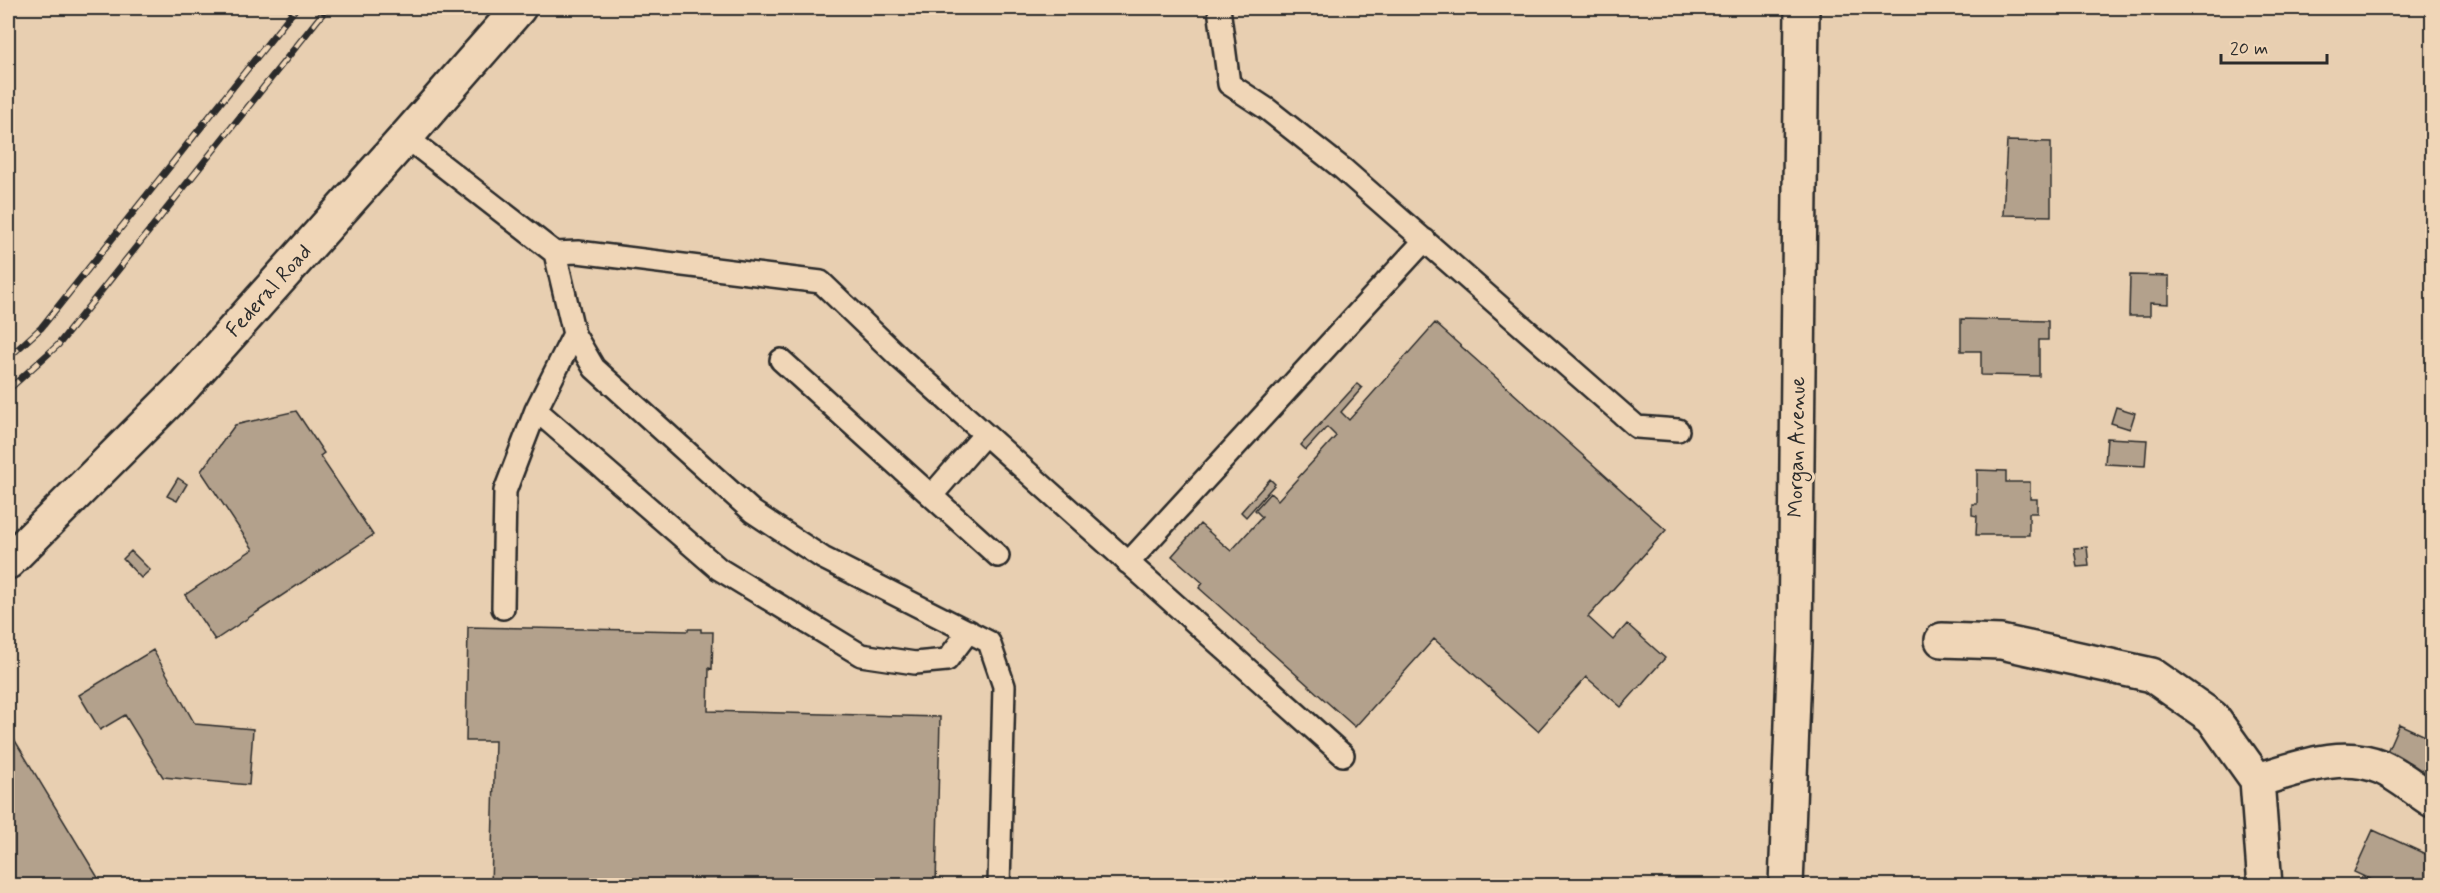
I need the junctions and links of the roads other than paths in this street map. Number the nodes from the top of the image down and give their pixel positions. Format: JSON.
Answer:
{"nodes":[{"id":1,"x":519,"y":8,"type":"edge"},
{"id":2,"x":1219,"y":8,"type":"edge"},
{"id":3,"x":1802,"y":8,"type":"edge"},
{"id":4,"x":406,"y":138,"type":"junction"},
{"id":5,"x":1425,"y":240,"type":"junction"},
{"id":6,"x":555,"y":254,"type":"junction"},
{"id":7,"x":574,"y":334,"type":"junction"},
{"id":8,"x":781,"y":360,"type":"dead end"},
{"id":9,"x":536,"y":410,"type":"junction"},
{"id":10,"x":1678,"y":430,"type":"dead end"},
{"id":11,"x":985,"y":434,"type":"junction"},
{"id":12,"x":932,"y":495,"type":"junction"},
{"id":13,"x":998,"y":556,"type":"dead end"},
{"id":14,"x":8,"y":562,"type":"edge"},
{"id":15,"x":1128,"y":563,"type":"junction"},
{"id":16,"x":503,"y":608,"type":"dead end"},
{"id":17,"x":969,"y":631,"type":"junction"},
{"id":18,"x":1942,"y":640,"type":"dead end"},
{"id":19,"x":1343,"y":755,"type":"dead end"},
{"id":20,"x":2257,"y":780,"type":"junction"},
{"id":21,"x":2433,"y":800,"type":"edge"},
{"id":22,"x":999,"y":885,"type":"edge"},
{"id":23,"x":1786,"y":885,"type":"edge"},
{"id":24,"x":2265,"y":885,"type":"edge"}],
"edges":[{"from":1,"to":4,"type":"street","name":"Federal Road"},
{"from":2,"to":5,"type":"lane"},
{"from":3,"to":23,"type":"street","name":"Morgan Avenue"},
{"from":4,"to":6,"type":"lane"},
{"from":4,"to":14,"type":"street","name":"Federal Road"},
{"from":5,"to":10,"type":"lane"},
{"from":5,"to":15,"type":"lane"},
{"from":6,"to":7,"type":"lane"},
{"from":6,"to":11,"type":"lane"},
{"from":7,"to":9,"type":"lane"},
{"from":7,"to":17,"type":"lane"},
{"from":8,"to":12,"type":"lane"},
{"from":9,"to":16,"type":"lane"},
{"from":9,"to":17,"type":"lane"},
{"from":11,"to":12,"type":"lane"},
{"from":11,"to":15,"type":"lane"},
{"from":12,"to":13,"type":"lane"},
{"from":15,"to":19,"type":"lane"},
{"from":17,"to":22,"type":"lane"},
{"from":18,"to":20,"type":"street"},
{"from":20,"to":21,"type":"street"},
{"from":20,"to":24,"type":"street"}]}
